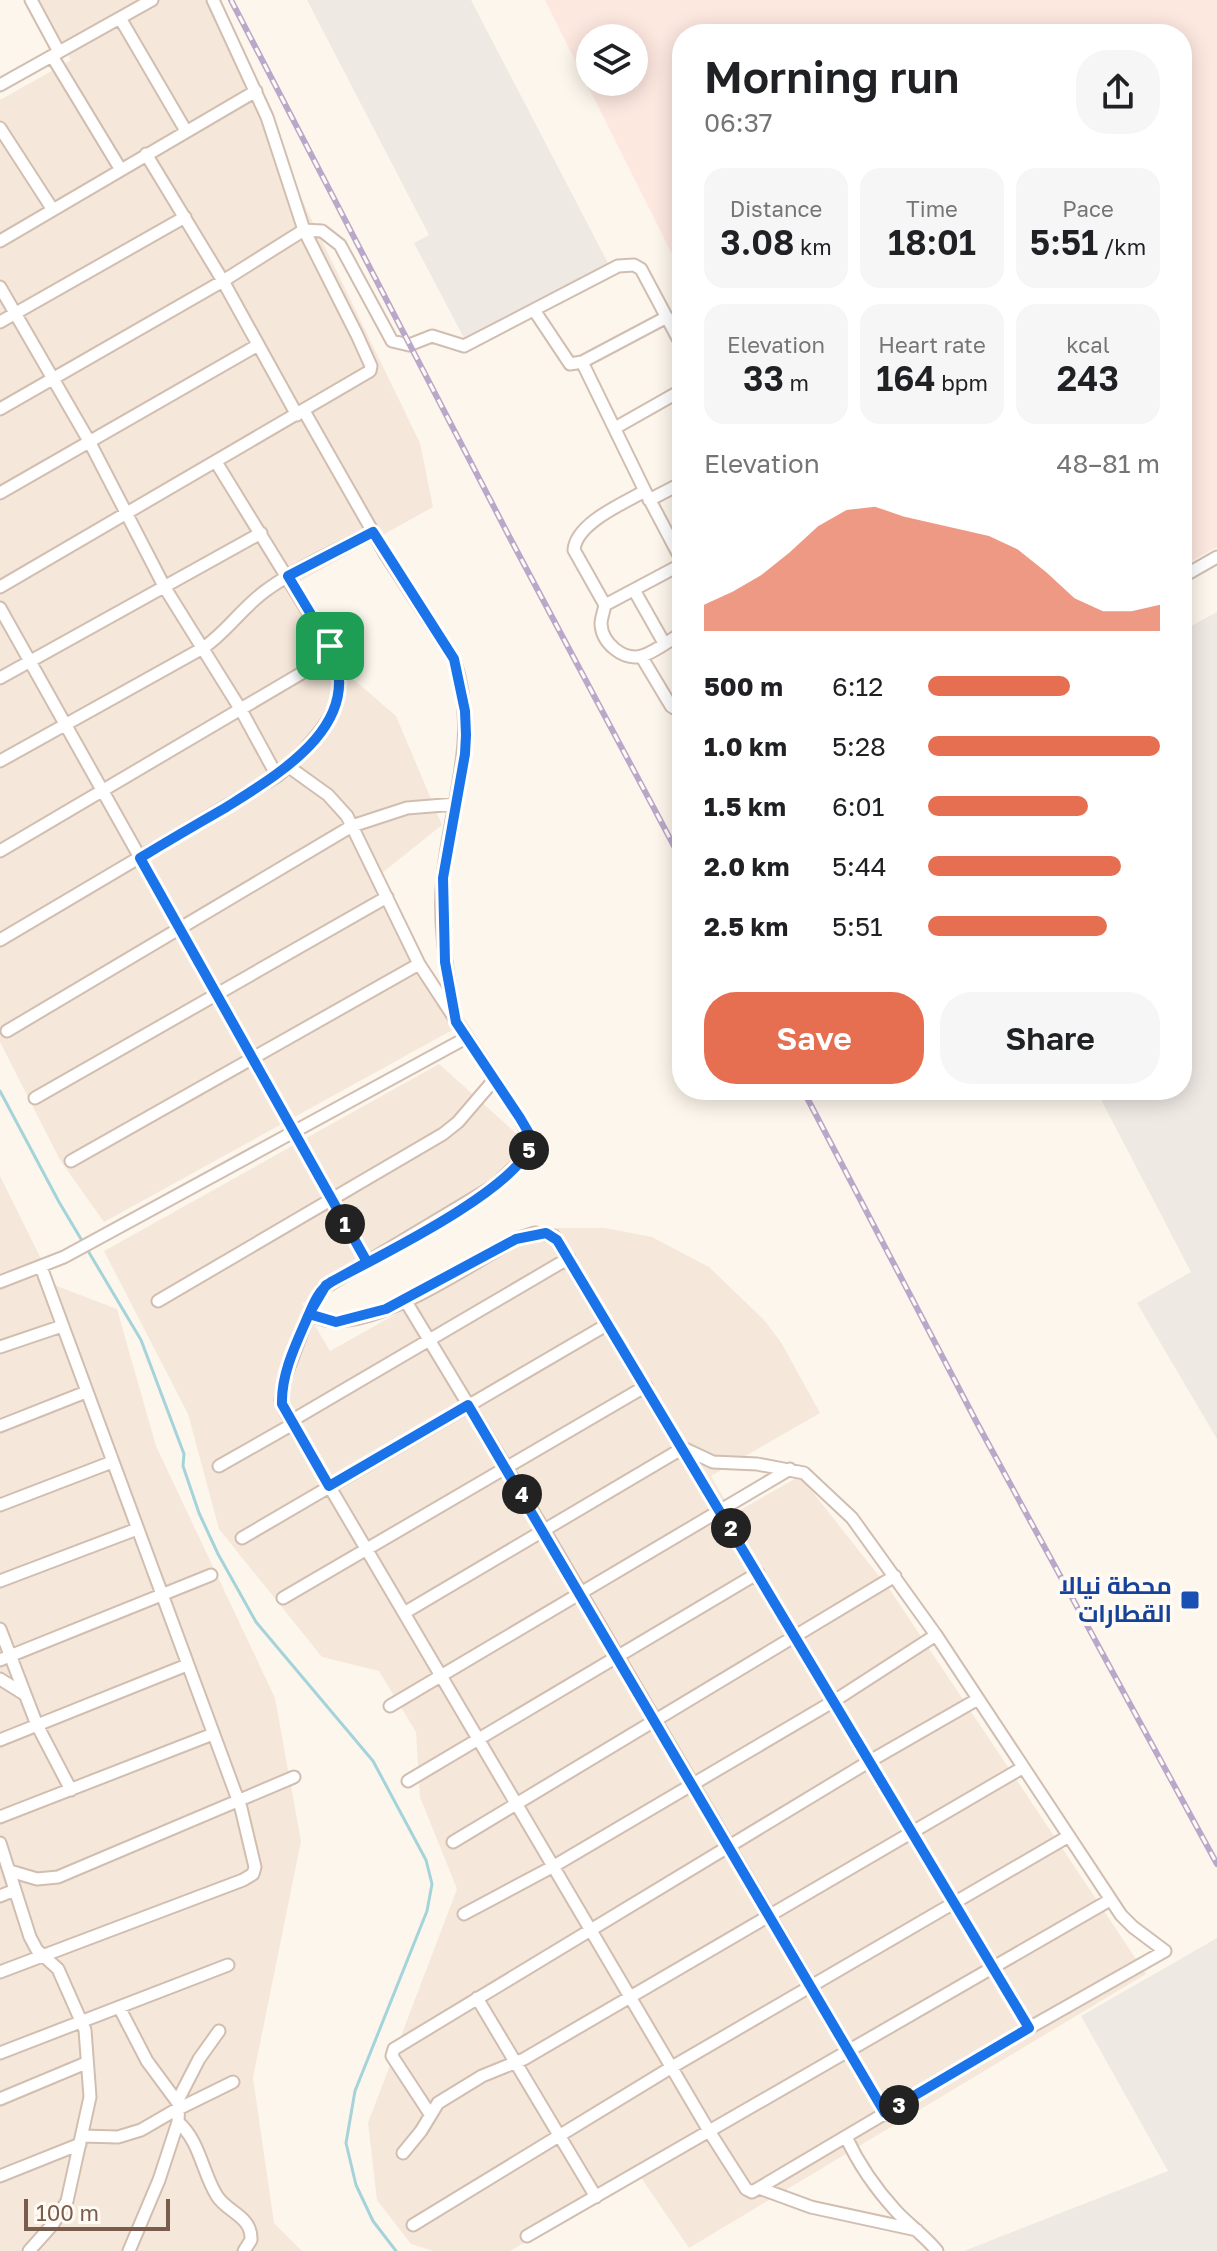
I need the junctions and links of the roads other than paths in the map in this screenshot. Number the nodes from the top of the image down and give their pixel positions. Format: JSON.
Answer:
{"nodes":[{"id":1,"x":31,"y":0,"type":"edge"},
{"id":2,"x":152,"y":0,"type":"edge"},
{"id":3,"x":213,"y":0,"type":"edge"},
{"id":4,"x":120,"y":18,"type":"junction"},
{"id":5,"x":55,"y":54,"type":"junction"},
{"id":6,"x":0,"y":85,"type":"edge"},
{"id":7,"x":256,"y":91,"type":"junction"},
{"id":8,"x":0,"y":128,"type":"edge"},
{"id":9,"x":186,"y":131,"type":"junction"},
{"id":10,"x":146,"y":154,"type":"junction"},
{"id":11,"x":121,"y":170,"type":"junction"},
{"id":12,"x":53,"y":210,"type":"junction"},
{"id":13,"x":185,"y":217,"type":"junction"},
{"id":14,"x":304,"y":230,"type":"junction"},
{"id":15,"x":0,"y":241,"type":"edge"},
{"id":16,"x":223,"y":281,"type":"junction"},
{"id":17,"x":0,"y":287,"type":"edge"},
{"id":18,"x":534,"y":310,"type":"junction"},
{"id":19,"x":16,"y":313,"type":"junction"},
{"id":20,"x":667,"y":317,"type":"junction"},
{"id":21,"x":0,"y":322,"type":"edge"},
{"id":22,"x":672,"y":327,"type":"edge"},
{"id":23,"x":258,"y":345,"type":"junction"},
{"id":24,"x":582,"y":362,"type":"junction"},
{"id":25,"x":53,"y":378,"type":"junction"},
{"id":26,"x":672,"y":396,"type":"edge"},
{"id":27,"x":0,"y":409,"type":"edge"},
{"id":28,"x":301,"y":413,"type":"junction"},
{"id":29,"x":615,"y":428,"type":"junction"},
{"id":30,"x":89,"y":441,"type":"junction"},
{"id":31,"x":216,"y":462,"type":"junction"},
{"id":32,"x":672,"y":487,"type":"edge"},
{"id":33,"x":0,"y":493,"type":"edge"},
{"id":34,"x":647,"y":496,"type":"junction"},
{"id":35,"x":127,"y":513,"type":"junction"},
{"id":36,"x":373,"y":532,"type":"junction"},
{"id":37,"x":261,"y":533,"type":"junction"},
{"id":38,"x":672,"y":543,"type":"edge"},
{"id":39,"x":1217,"y":557,"type":"edge"},
{"id":40,"x":672,"y":568,"type":"edge"},
{"id":41,"x":1192,"y":571,"type":"edge"},
{"id":42,"x":288,"y":576,"type":"junction"},
{"id":43,"x":0,"y":587,"type":"edge"},
{"id":44,"x":165,"y":588,"type":"junction"},
{"id":45,"x":634,"y":590,"type":"junction"},
{"id":46,"x":605,"y":605,"type":"junction"},
{"id":47,"x":0,"y":608,"type":"edge"},
{"id":48,"x":672,"y":639,"type":"edge"},
{"id":49,"x":664,"y":643,"type":"junction"},
{"id":50,"x":203,"y":648,"type":"junction"},
{"id":51,"x":334,"y":654,"type":"junction"},
{"id":52,"x":641,"y":656,"type":"junction"},
{"id":53,"x":30,"y":661,"type":"junction"},
{"id":54,"x":0,"y":678,"type":"edge"},
{"id":55,"x":672,"y":707,"type":"edge"},
{"id":56,"x":241,"y":710,"type":"junction"},
{"id":57,"x":66,"y":725,"type":"junction"},
{"id":58,"x":0,"y":761,"type":"edge"},
{"id":59,"x":289,"y":767,"type":"junction"},
{"id":60,"x":277,"y":776,"type":"junction"},
{"id":61,"x":103,"y":791,"type":"junction"},
{"id":62,"x":456,"y":804,"type":"junction"},
{"id":63,"x":352,"y":826,"type":"junction"},
{"id":64,"x":0,"y":851,"type":"edge"},
{"id":65,"x":140,"y":858,"type":"junction"},
{"id":66,"x":387,"y":897,"type":"junction"},
{"id":67,"x":180,"y":930,"type":"junction"},
{"id":68,"x":0,"y":940,"type":"edge"},
{"id":69,"x":419,"y":964,"type":"junction"},
{"id":70,"x":216,"y":994,"type":"junction"},
{"id":71,"x":456,"y":1022,"type":"junction"},
{"id":72,"x":7,"y":1031,"type":"dead end"},
{"id":73,"x":466,"y":1038,"type":"junction"},
{"id":74,"x":252,"y":1059,"type":"junction"},
{"id":75,"x":494,"y":1080,"type":"junction"},
{"id":76,"x":35,"y":1098,"type":"dead end"},
{"id":77,"x":293,"y":1131,"type":"junction"},
{"id":78,"x":71,"y":1161,"type":"dead end"},
{"id":79,"x":331,"y":1200,"type":"junction"},
{"id":80,"x":569,"y":1258,"type":"junction"},
{"id":81,"x":367,"y":1262,"type":"junction"},
{"id":82,"x":41,"y":1267,"type":"junction"},
{"id":83,"x":0,"y":1282,"type":"edge"},
{"id":84,"x":405,"y":1300,"type":"junction"},
{"id":85,"x":158,"y":1301,"type":"dead end"},
{"id":86,"x":309,"y":1314,"type":"junction"},
{"id":87,"x":608,"y":1324,"type":"junction"},
{"id":88,"x":62,"y":1326,"type":"junction"},
{"id":89,"x":429,"y":1340,"type":"junction"},
{"id":90,"x":0,"y":1347,"type":"edge"},
{"id":91,"x":646,"y":1386,"type":"junction"},
{"id":92,"x":86,"y":1392,"type":"junction"},
{"id":93,"x":468,"y":1405,"type":"junction"},
{"id":94,"x":292,"y":1423,"type":"junction"},
{"id":95,"x":0,"y":1426,"type":"edge"},
{"id":96,"x":683,"y":1448,"type":"junction"},
{"id":97,"x":112,"y":1462,"type":"junction"},
{"id":98,"x":219,"y":1466,"type":"dead end"},
{"id":99,"x":507,"y":1468,"type":"junction"},
{"id":100,"x":790,"y":1469,"type":"junction"},
{"id":101,"x":329,"y":1486,"type":"junction"},
{"id":102,"x":0,"y":1505,"type":"edge"},
{"id":103,"x":720,"y":1510,"type":"junction"},
{"id":104,"x":137,"y":1529,"type":"junction"},
{"id":105,"x":544,"y":1530,"type":"junction"},
{"id":106,"x":242,"y":1538,"type":"dead end"},
{"id":107,"x":367,"y":1549,"type":"junction"},
{"id":108,"x":758,"y":1573,"type":"junction"},
{"id":109,"x":211,"y":1575,"type":"dead end"},
{"id":110,"x":895,"y":1576,"type":"junction"},
{"id":111,"x":0,"y":1581,"type":"edge"},
{"id":112,"x":580,"y":1593,"type":"junction"},
{"id":113,"x":161,"y":1595,"type":"junction"},
{"id":114,"x":283,"y":1598,"type":"dead end"},
{"id":115,"x":404,"y":1613,"type":"junction"},
{"id":116,"x":0,"y":1629,"type":"edge"},
{"id":117,"x":936,"y":1635,"type":"junction"},
{"id":118,"x":795,"y":1636,"type":"junction"},
{"id":119,"x":5,"y":1658,"type":"edge"},
{"id":120,"x":618,"y":1658,"type":"junction"},
{"id":121,"x":187,"y":1665,"type":"junction"},
{"id":122,"x":441,"y":1675,"type":"junction"},
{"id":123,"x":0,"y":1679,"type":"edge"},
{"id":124,"x":25,"y":1695,"type":"junction"},
{"id":125,"x":978,"y":1699,"type":"junction"},
{"id":126,"x":834,"y":1701,"type":"junction"},
{"id":127,"x":390,"y":1706,"type":"dead end"},
{"id":128,"x":655,"y":1721,"type":"junction"},
{"id":129,"x":37,"y":1725,"type":"junction"},
{"id":130,"x":213,"y":1734,"type":"junction"},
{"id":131,"x":0,"y":1740,"type":"edge"},
{"id":132,"x":479,"y":1740,"type":"junction"},
{"id":133,"x":870,"y":1761,"type":"junction"},
{"id":134,"x":1022,"y":1768,"type":"junction"},
{"id":135,"x":294,"y":1777,"type":"dead end"},
{"id":136,"x":408,"y":1781,"type":"dead end"},
{"id":137,"x":692,"y":1783,"type":"junction"},
{"id":138,"x":71,"y":1790,"type":"junction"},
{"id":139,"x":238,"y":1800,"type":"junction"},
{"id":140,"x":517,"y":1803,"type":"junction"},
{"id":141,"x":0,"y":1817,"type":"edge"},
{"id":142,"x":913,"y":1833,"type":"junction"},
{"id":143,"x":1069,"y":1836,"type":"junction"},
{"id":144,"x":453,"y":1842,"type":"dead end"},
{"id":145,"x":0,"y":1843,"type":"edge"},
{"id":146,"x":729,"y":1846,"type":"junction"},
{"id":147,"x":554,"y":1866,"type":"junction"},
{"id":148,"x":10,"y":1871,"type":"junction"},
{"id":149,"x":15,"y":1890,"type":"junction"},
{"id":150,"x":0,"y":1896,"type":"edge"},
{"id":151,"x":1110,"y":1900,"type":"junction"},
{"id":152,"x":954,"y":1902,"type":"junction"},
{"id":153,"x":464,"y":1914,"type":"dead end"},
{"id":154,"x":770,"y":1917,"type":"junction"},
{"id":155,"x":591,"y":1929,"type":"junction"},
{"id":156,"x":43,"y":1956,"type":"junction"},
{"id":157,"x":228,"y":1965,"type":"dead end"},
{"id":158,"x":992,"y":1965,"type":"junction"},
{"id":159,"x":0,"y":1972,"type":"edge"},
{"id":160,"x":811,"y":1986,"type":"junction"},
{"id":161,"x":477,"y":1998,"type":"junction"},
{"id":162,"x":631,"y":1998,"type":"junction"},
{"id":163,"x":119,"y":2007,"type":"junction"},
{"id":164,"x":81,"y":2021,"type":"junction"},
{"id":165,"x":1029,"y":2028,"type":"junction"},
{"id":166,"x":219,"y":2031,"type":"dead end"},
{"id":167,"x":848,"y":2050,"type":"junction"},
{"id":168,"x":0,"y":2053,"type":"edge"},
{"id":169,"x":86,"y":2063,"type":"junction"},
{"id":170,"x":516,"y":2063,"type":"junction"},
{"id":171,"x":672,"y":2067,"type":"junction"},
{"id":172,"x":233,"y":2082,"type":"dead end"},
{"id":173,"x":0,"y":2099,"type":"edge"},
{"id":174,"x":178,"y":2106,"type":"junction"},
{"id":175,"x":885,"y":2113,"type":"junction"},
{"id":176,"x":430,"y":2114,"type":"junction"},
{"id":177,"x":178,"y":2122,"type":"junction"},
{"id":178,"x":709,"y":2131,"type":"junction"},
{"id":179,"x":559,"y":2135,"type":"junction"},
{"id":180,"x":846,"y":2137,"type":"junction"},
{"id":181,"x":81,"y":2140,"type":"junction"},
{"id":182,"x":403,"y":2153,"type":"dead end"},
{"id":183,"x":0,"y":2176,"type":"edge"},
{"id":184,"x":759,"y":2188,"type":"junction"},
{"id":185,"x":596,"y":2197,"type":"junction"},
{"id":186,"x":413,"y":2225,"type":"dead end"},
{"id":187,"x":917,"y":2230,"type":"junction"},
{"id":188,"x":527,"y":2236,"type":"dead end"},
{"id":189,"x":29,"y":2251,"type":"edge"},
{"id":190,"x":129,"y":2251,"type":"edge"},
{"id":191,"x":244,"y":2251,"type":"edge"},
{"id":192,"x":937,"y":2251,"type":"edge"}],
"edges":[{"from":1,"to":5,"type":"street"},
{"from":2,"to":4,"type":"street"},
{"from":3,"to":7,"type":"street"},
{"from":4,"to":5,"type":"street"},
{"from":4,"to":9,"type":"street"},
{"from":5,"to":6,"type":"street"},
{"from":5,"to":11,"type":"street"},
{"from":7,"to":9,"type":"street"},
{"from":7,"to":14,"type":"street"},
{"from":8,"to":12,"type":"street"},
{"from":9,"to":10,"type":"street"},
{"from":10,"to":11,"type":"street"},
{"from":10,"to":13,"type":"street"},
{"from":11,"to":12,"type":"street"},
{"from":12,"to":15,"type":"street"},
{"from":13,"to":16,"type":"street"},
{"from":13,"to":19,"type":"street"},
{"from":14,"to":16,"type":"street"},
{"from":14,"to":18,"type":"street"},
{"from":14,"to":28,"type":"street"},
{"from":16,"to":23,"type":"street"},
{"from":16,"to":25,"type":"street"},
{"from":17,"to":19,"type":"street"},
{"from":18,"to":20,"type":"street"},
{"from":18,"to":24,"type":"street"},
{"from":19,"to":21,"type":"street"},
{"from":19,"to":25,"type":"street"},
{"from":20,"to":22,"type":"street"},
{"from":20,"to":24,"type":"street"},
{"from":23,"to":28,"type":"street"},
{"from":23,"to":30,"type":"street"},
{"from":24,"to":29,"type":"street"},
{"from":25,"to":27,"type":"street"},
{"from":25,"to":30,"type":"street"},
{"from":26,"to":29,"type":"street"},
{"from":28,"to":31,"type":"street"},
{"from":28,"to":36,"type":"street"},
{"from":29,"to":34,"type":"street"},
{"from":30,"to":33,"type":"street"},
{"from":30,"to":35,"type":"street"},
{"from":31,"to":35,"type":"street"},
{"from":31,"to":37,"type":"street"},
{"from":32,"to":34,"type":"street"},
{"from":34,"to":38,"type":"street"},
{"from":34,"to":46,"type":"street"},
{"from":35,"to":43,"type":"street"},
{"from":35,"to":44,"type":"street"},
{"from":36,"to":42,"type":"street"},
{"from":36,"to":62,"type":"street"},
{"from":37,"to":42,"type":"street"},
{"from":37,"to":44,"type":"street"},
{"from":39,"to":41,"type":"street"},
{"from":40,"to":45,"type":"street"},
{"from":42,"to":50,"type":"street"},
{"from":42,"to":51,"type":"street"},
{"from":44,"to":50,"type":"street"},
{"from":44,"to":53,"type":"street"},
{"from":45,"to":46,"type":"street"},
{"from":45,"to":49,"type":"street"},
{"from":46,"to":52,"type":"street"},
{"from":47,"to":53,"type":"street"},
{"from":48,"to":49,"type":"street"},
{"from":49,"to":52,"type":"street"},
{"from":50,"to":56,"type":"street"},
{"from":50,"to":57,"type":"street"},
{"from":51,"to":56,"type":"street"},
{"from":51,"to":59,"type":"street"},
{"from":52,"to":55,"type":"street"},
{"from":53,"to":54,"type":"street"},
{"from":53,"to":57,"type":"street"},
{"from":56,"to":60,"type":"street"},
{"from":56,"to":61,"type":"street"},
{"from":57,"to":58,"type":"street"},
{"from":57,"to":61,"type":"street"},
{"from":59,"to":60,"type":"street"},
{"from":59,"to":63,"type":"street"},
{"from":60,"to":65,"type":"street"},
{"from":61,"to":64,"type":"street"},
{"from":61,"to":65,"type":"street"},
{"from":62,"to":63,"type":"street"},
{"from":62,"to":71,"type":"street"},
{"from":63,"to":66,"type":"street"},
{"from":63,"to":67,"type":"street"},
{"from":65,"to":67,"type":"street"},
{"from":65,"to":68,"type":"street"},
{"from":66,"to":69,"type":"street"},
{"from":66,"to":70,"type":"street"},
{"from":67,"to":70,"type":"street"},
{"from":67,"to":72,"type":"street"},
{"from":69,"to":71,"type":"street"},
{"from":69,"to":74,"type":"street"},
{"from":70,"to":74,"type":"street"},
{"from":70,"to":76,"type":"street"},
{"from":71,"to":73,"type":"street"},
{"from":73,"to":75,"type":"street"},
{"from":73,"to":77,"type":"street"},
{"from":74,"to":77,"type":"street"},
{"from":74,"to":78,"type":"street"},
{"from":75,"to":79,"type":"street"},
{"from":75,"to":81,"type":"street"},
{"from":77,"to":79,"type":"street"},
{"from":77,"to":82,"type":"street"},
{"from":79,"to":81,"type":"street"},
{"from":79,"to":85,"type":"street"},
{"from":80,"to":84,"type":"street"},
{"from":80,"to":87,"type":"street"},
{"from":80,"to":89,"type":"street"},
{"from":81,"to":86,"type":"street"},
{"from":82,"to":83,"type":"street"},
{"from":82,"to":88,"type":"street"},
{"from":84,"to":86,"type":"street"},
{"from":84,"to":89,"type":"street"},
{"from":86,"to":94,"type":"street"},
{"from":87,"to":91,"type":"street"},
{"from":87,"to":93,"type":"street"},
{"from":88,"to":90,"type":"street"},
{"from":88,"to":92,"type":"street"},
{"from":89,"to":93,"type":"street"},
{"from":89,"to":94,"type":"street"},
{"from":91,"to":96,"type":"street"},
{"from":91,"to":99,"type":"street"},
{"from":92,"to":95,"type":"street"},
{"from":92,"to":97,"type":"street"},
{"from":93,"to":99,"type":"street"},
{"from":93,"to":101,"type":"street"},
{"from":94,"to":98,"type":"street"},
{"from":94,"to":101,"type":"street"},
{"from":96,"to":100,"type":"street"},
{"from":96,"to":103,"type":"street"},
{"from":96,"to":105,"type":"street"},
{"from":97,"to":102,"type":"street"},
{"from":97,"to":104,"type":"street"},
{"from":99,"to":105,"type":"street"},
{"from":99,"to":107,"type":"street"},
{"from":100,"to":103,"type":"street"},
{"from":100,"to":110,"type":"street"},
{"from":101,"to":106,"type":"street"},
{"from":101,"to":107,"type":"street"},
{"from":103,"to":108,"type":"street"},
{"from":103,"to":112,"type":"street"},
{"from":104,"to":111,"type":"street"},
{"from":104,"to":113,"type":"street"},
{"from":105,"to":112,"type":"street"},
{"from":105,"to":115,"type":"street"},
{"from":107,"to":114,"type":"street"},
{"from":107,"to":115,"type":"street"},
{"from":108,"to":118,"type":"street"},
{"from":108,"to":120,"type":"street"},
{"from":109,"to":113,"type":"street"},
{"from":110,"to":117,"type":"street"},
{"from":110,"to":118,"type":"street"},
{"from":112,"to":120,"type":"street"},
{"from":112,"to":122,"type":"street"},
{"from":113,"to":119,"type":"street"},
{"from":113,"to":121,"type":"street"},
{"from":115,"to":122,"type":"street"},
{"from":116,"to":119,"type":"street"},
{"from":117,"to":125,"type":"street"},
{"from":117,"to":126,"type":"street"},
{"from":118,"to":126,"type":"street"},
{"from":118,"to":128,"type":"street"},
{"from":119,"to":124,"type":"street"},
{"from":120,"to":128,"type":"street"},
{"from":120,"to":132,"type":"street"},
{"from":121,"to":129,"type":"street"},
{"from":121,"to":130,"type":"street"},
{"from":122,"to":127,"type":"street"},
{"from":122,"to":132,"type":"street"},
{"from":123,"to":124,"type":"street"},
{"from":124,"to":129,"type":"street"},
{"from":125,"to":133,"type":"street"},
{"from":125,"to":134,"type":"street"},
{"from":126,"to":133,"type":"street"},
{"from":126,"to":137,"type":"street"},
{"from":128,"to":137,"type":"street"},
{"from":128,"to":140,"type":"street"},
{"from":129,"to":131,"type":"street"},
{"from":129,"to":138,"type":"street"},
{"from":130,"to":138,"type":"street"},
{"from":130,"to":139,"type":"street"},
{"from":132,"to":136,"type":"street"},
{"from":132,"to":140,"type":"street"},
{"from":133,"to":142,"type":"street"},
{"from":133,"to":146,"type":"street"},
{"from":134,"to":142,"type":"street"},
{"from":134,"to":143,"type":"street"},
{"from":135,"to":139,"type":"street"},
{"from":137,"to":146,"type":"street"},
{"from":137,"to":147,"type":"street"},
{"from":138,"to":141,"type":"street"},
{"from":139,"to":148,"type":"street"},
{"from":139,"to":156,"type":"street"},
{"from":140,"to":144,"type":"street"},
{"from":140,"to":147,"type":"street"},
{"from":142,"to":152,"type":"street"},
{"from":142,"to":154,"type":"street"},
{"from":143,"to":151,"type":"street"},
{"from":143,"to":152,"type":"street"},
{"from":145,"to":148,"type":"street"},
{"from":146,"to":154,"type":"street"},
{"from":146,"to":155,"type":"street"},
{"from":147,"to":153,"type":"street"},
{"from":147,"to":155,"type":"street"},
{"from":148,"to":149,"type":"street"},
{"from":149,"to":150,"type":"street"},
{"from":149,"to":156,"type":"street"},
{"from":151,"to":158,"type":"street"},
{"from":151,"to":165,"type":"street"},
{"from":152,"to":158,"type":"street"},
{"from":152,"to":160,"type":"street"},
{"from":154,"to":160,"type":"street"},
{"from":154,"to":162,"type":"street"},
{"from":155,"to":161,"type":"street"},
{"from":155,"to":162,"type":"street"},
{"from":156,"to":159,"type":"street"},
{"from":156,"to":164,"type":"street"},
{"from":157,"to":163,"type":"street"},
{"from":158,"to":165,"type":"street"},
{"from":158,"to":167,"type":"street"},
{"from":160,"to":167,"type":"street"},
{"from":160,"to":171,"type":"street"},
{"from":161,"to":170,"type":"street"},
{"from":161,"to":176,"type":"street"},
{"from":162,"to":170,"type":"street"},
{"from":162,"to":171,"type":"street"},
{"from":163,"to":164,"type":"street"},
{"from":163,"to":174,"type":"street"},
{"from":164,"to":168,"type":"street"},
{"from":164,"to":169,"type":"street"},
{"from":165,"to":175,"type":"street"},
{"from":166,"to":174,"type":"street"},
{"from":167,"to":175,"type":"street"},
{"from":167,"to":178,"type":"street"},
{"from":169,"to":173,"type":"street"},
{"from":169,"to":181,"type":"street"},
{"from":170,"to":176,"type":"street"},
{"from":170,"to":179,"type":"street"},
{"from":171,"to":178,"type":"street"},
{"from":171,"to":179,"type":"street"},
{"from":172,"to":174,"type":"street"},
{"from":174,"to":177,"type":"street"},
{"from":174,"to":181,"type":"street"},
{"from":175,"to":180,"type":"street"},
{"from":176,"to":182,"type":"street"},
{"from":177,"to":190,"type":"street"},
{"from":177,"to":191,"type":"street"},
{"from":178,"to":184,"type":"street"},
{"from":178,"to":185,"type":"street"},
{"from":179,"to":185,"type":"street"},
{"from":179,"to":186,"type":"street"},
{"from":180,"to":184,"type":"street"},
{"from":180,"to":187,"type":"street"},
{"from":181,"to":183,"type":"street"},
{"from":181,"to":189,"type":"street"},
{"from":184,"to":187,"type":"street"},
{"from":185,"to":188,"type":"street"},
{"from":187,"to":192,"type":"street"}]}
